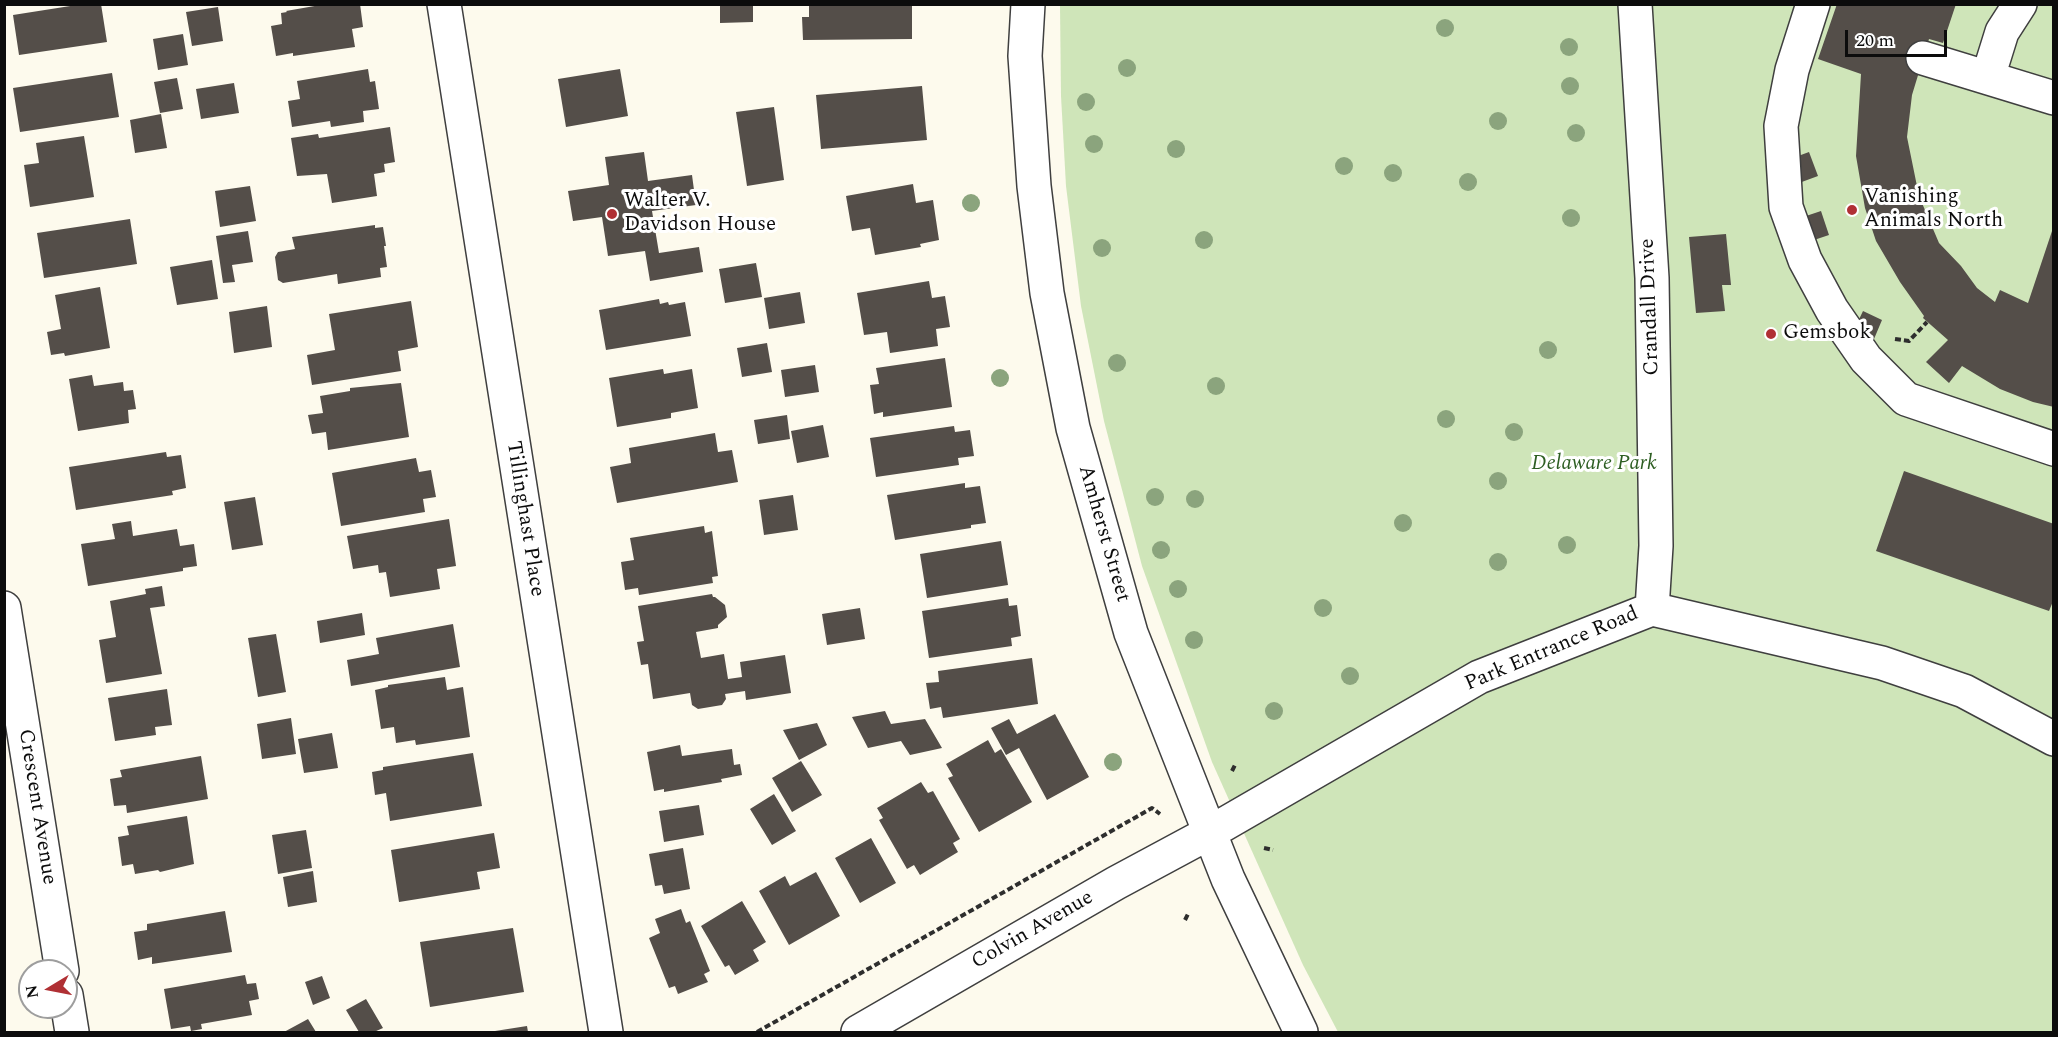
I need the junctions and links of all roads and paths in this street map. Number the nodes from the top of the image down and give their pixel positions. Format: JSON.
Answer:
{"nodes":[{"id":1,"x":444,"y":4,"type":"edge"},
{"id":2,"x":1028,"y":4,"type":"edge"},
{"id":3,"x":1635,"y":4,"type":"edge"},
{"id":4,"x":1813,"y":4,"type":"edge"},
{"id":5,"x":2007,"y":11,"type":"edge"},
{"id":6,"x":1923,"y":58,"type":"dead end"},
{"id":7,"x":1988,"y":77,"type":"junction"},
{"id":8,"x":2054,"y":98,"type":"edge"},
{"id":9,"x":2054,"y":449,"type":"edge"},
{"id":10,"x":4,"y":608,"type":"edge"},
{"id":11,"x":1652,"y":609,"type":"junction"},
{"id":12,"x":2054,"y":739,"type":"edge"},
{"id":13,"x":1235,"y":765,"type":"dead end"},
{"id":14,"x":1232,"y":771,"type":"dead end"},
{"id":15,"x":1160,"y":814,"type":"dead end"},
{"id":16,"x":1209,"y":833,"type":"junction"},
{"id":17,"x":1264,"y":848,"type":"dead end"},
{"id":18,"x":1273,"y":850,"type":"dead end"},
{"id":19,"x":1188,"y":914,"type":"dead end"},
{"id":20,"x":1185,"y":920,"type":"dead end"},
{"id":21,"x":60,"y":959,"type":"edge"},
{"id":22,"x":606,"y":1032,"type":"edge"},
{"id":23,"x":757,"y":1032,"type":"edge"},
{"id":24,"x":858,"y":1032,"type":"edge"},
{"id":25,"x":1301,"y":1032,"type":"edge"}],
"edges":[{"from":1,"to":22,"type":"street","name":"Tillinghast Place"},
{"from":2,"to":16,"type":"street","name":"Amherst Street"},
{"from":3,"to":11,"type":"street","name":"Crandall Drive"},
{"from":4,"to":9,"type":"street"},
{"from":5,"to":7,"type":"street"},
{"from":6,"to":7,"type":"street"},
{"from":7,"to":8,"type":"street"},
{"from":10,"to":21,"type":"street","name":"Crescent Avenue"},
{"from":11,"to":12,"type":"street","name":"Park Entrance Road"},
{"from":11,"to":16,"type":"street","name":"Park Entrance Road"},
{"from":13,"to":14,"type":"path"},
{"from":15,"to":23,"type":"path"},
{"from":16,"to":24,"type":"street","name":"Colvin Avenue"},
{"from":16,"to":25,"type":"street","name":"Amherst Street"},
{"from":17,"to":18,"type":"path"},
{"from":19,"to":20,"type":"path"}]}
